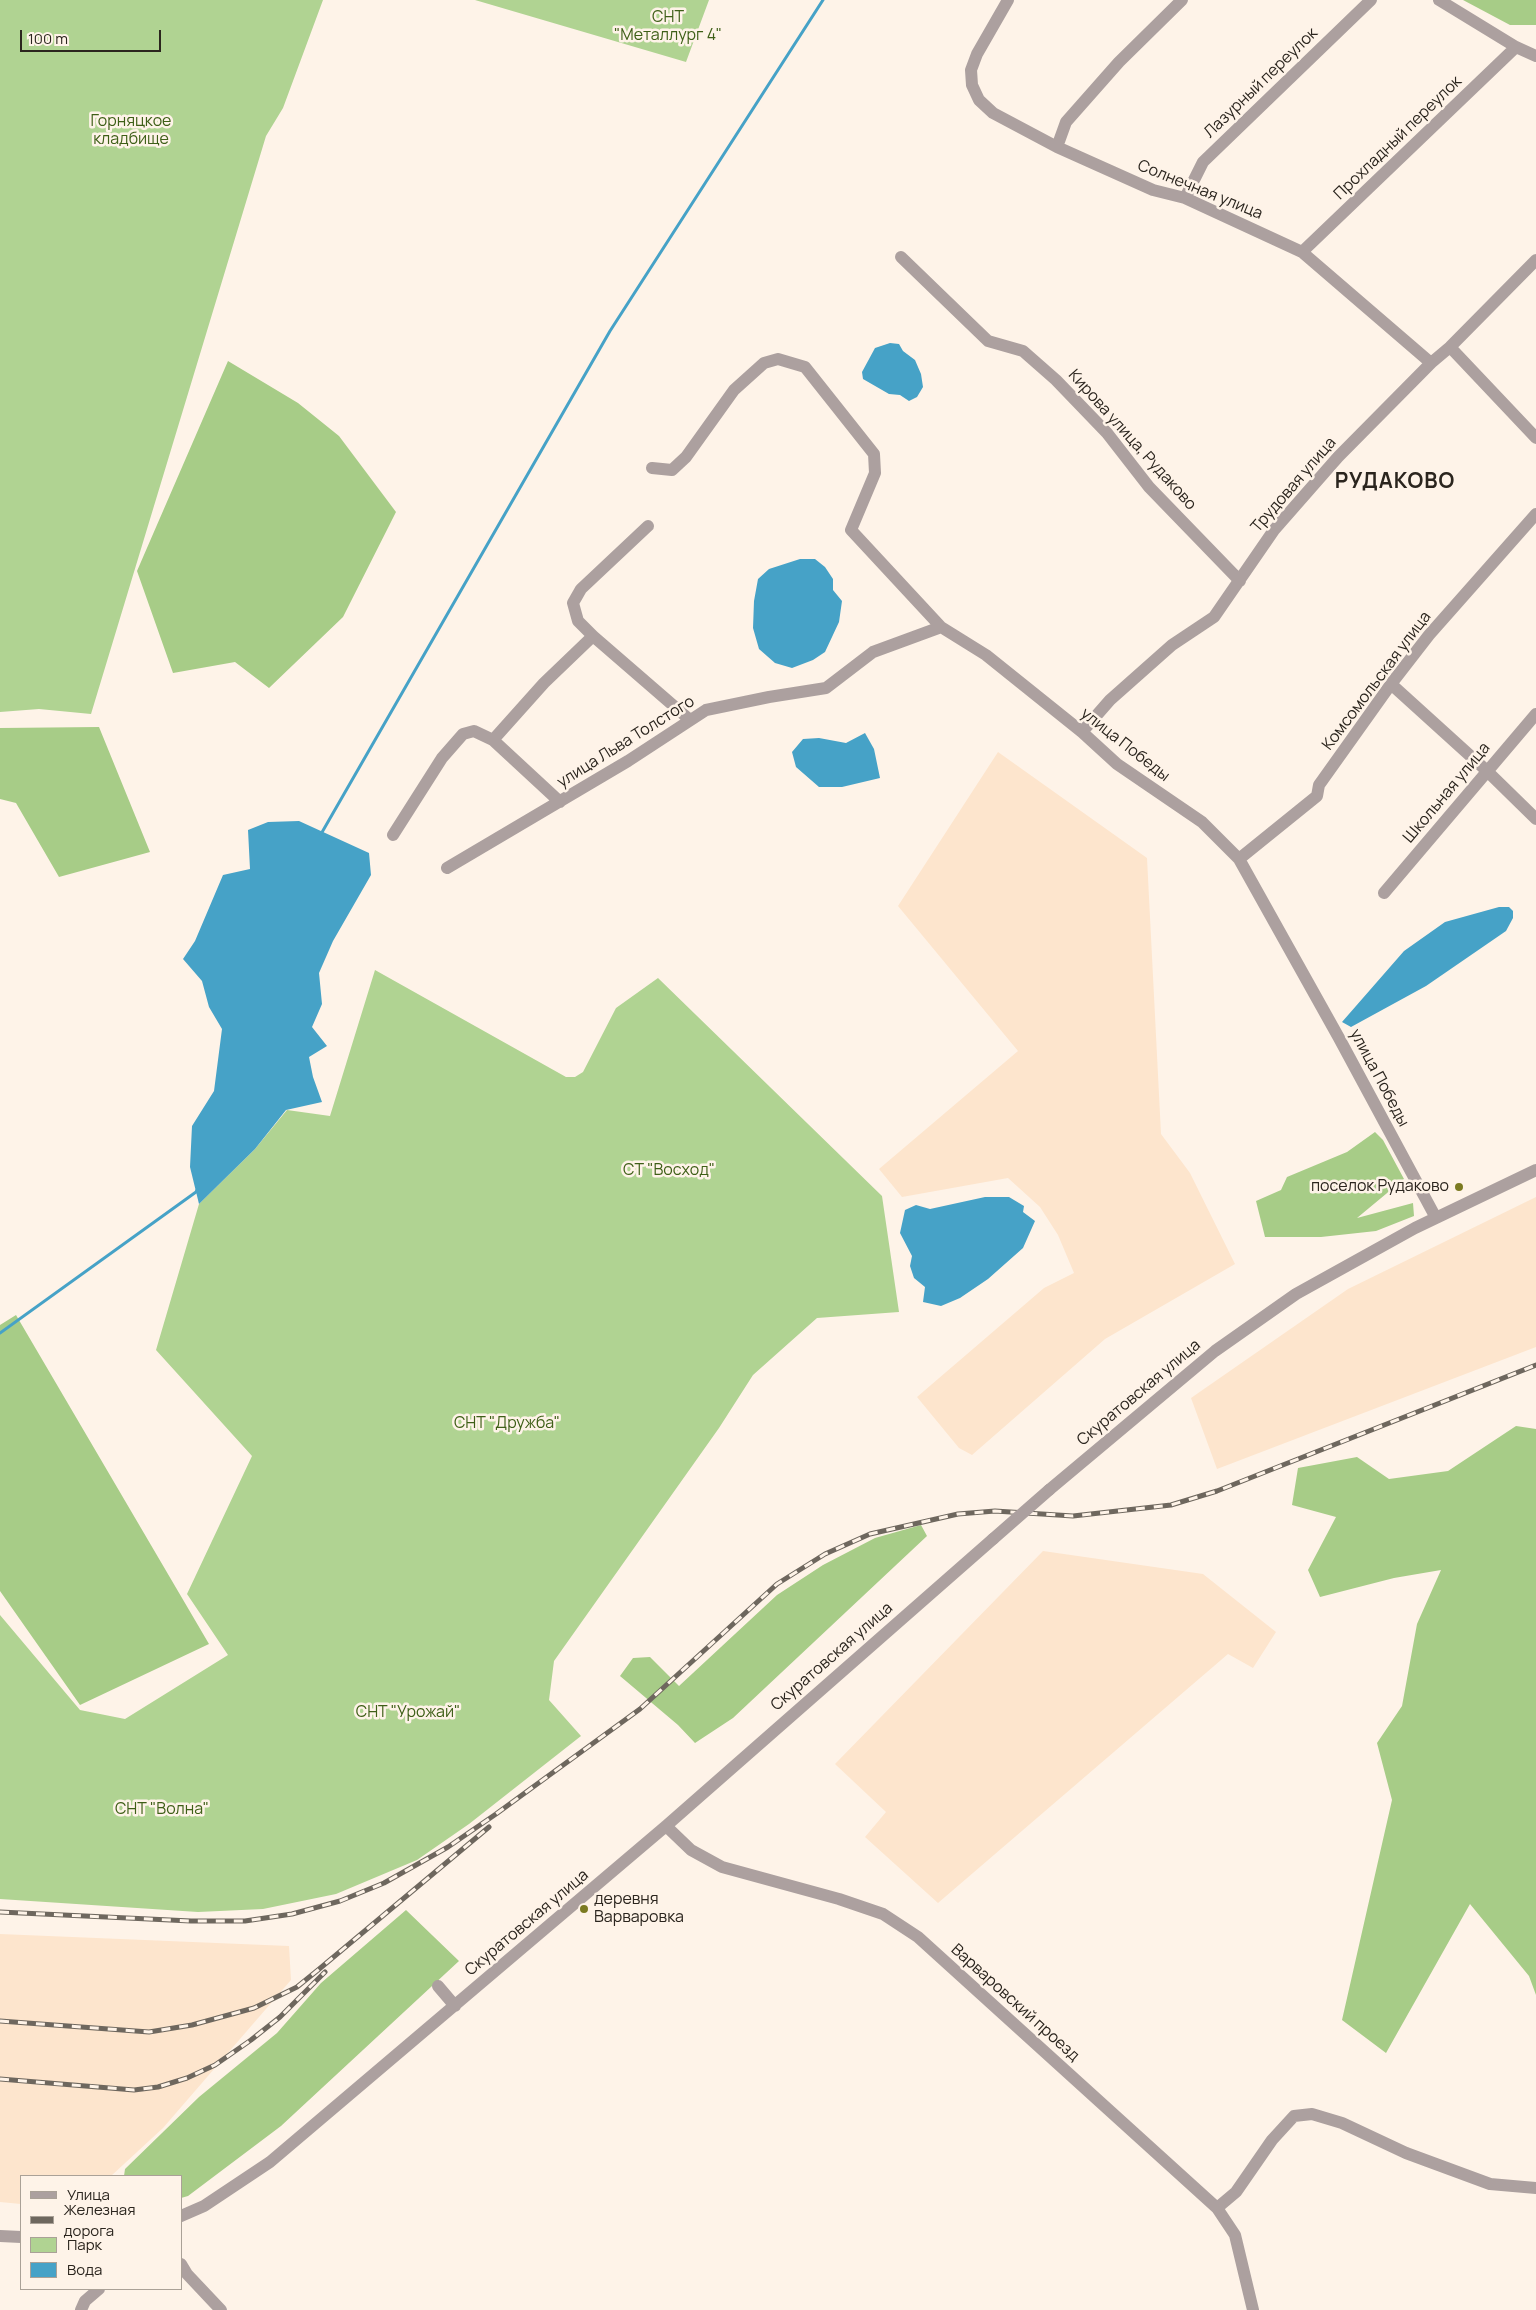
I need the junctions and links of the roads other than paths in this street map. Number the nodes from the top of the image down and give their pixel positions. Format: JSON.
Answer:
{"nodes":[{"id":1,"x":1008,"y":0,"type":"edge"},
{"id":2,"x":1182,"y":0,"type":"edge"},
{"id":3,"x":1371,"y":0,"type":"edge"},
{"id":4,"x":1439,"y":0,"type":"edge"},
{"id":5,"x":1516,"y":47,"type":"junction"},
{"id":6,"x":1536,"y":56,"type":"edge"},
{"id":7,"x":1057,"y":147,"type":"junction"},
{"id":8,"x":1185,"y":198,"type":"junction"},
{"id":9,"x":1302,"y":252,"type":"junction"},
{"id":10,"x":900,"y":257,"type":"dead end"},
{"id":11,"x":1536,"y":260,"type":"edge"},
{"id":12,"x":1450,"y":347,"type":"junction"},
{"id":13,"x":1431,"y":363,"type":"junction"},
{"id":14,"x":1536,"y":438,"type":"edge"},
{"id":15,"x":652,"y":468,"type":"dead end"},
{"id":16,"x":1536,"y":514,"type":"edge"},
{"id":17,"x":648,"y":526,"type":"dead end"},
{"id":18,"x":1240,"y":581,"type":"junction"},
{"id":19,"x":941,"y":627,"type":"junction"},
{"id":20,"x":593,"y":636,"type":"junction"},
{"id":21,"x":1391,"y":684,"type":"junction"},
{"id":22,"x":1536,"y":714,"type":"edge"},
{"id":23,"x":690,"y":720,"type":"junction"},
{"id":24,"x":1082,"y":732,"type":"junction"},
{"id":25,"x":493,"y":740,"type":"junction"},
{"id":26,"x":1487,"y":771,"type":"junction"},
{"id":27,"x":560,"y":802,"type":"junction"},
{"id":28,"x":1536,"y":819,"type":"edge"},
{"id":29,"x":393,"y":835,"type":"dead end"},
{"id":30,"x":1239,"y":859,"type":"junction"},
{"id":31,"x":447,"y":868,"type":"dead end"},
{"id":32,"x":1384,"y":893,"type":"dead end"},
{"id":33,"x":1536,"y":1170,"type":"edge"},
{"id":34,"x":1436,"y":1218,"type":"junction"},
{"id":35,"x":666,"y":1826,"type":"junction"},
{"id":36,"x":438,"y":1986,"type":"dead end"},
{"id":37,"x":454,"y":2006,"type":"junction"},
{"id":38,"x":1536,"y":2188,"type":"edge"},
{"id":39,"x":1217,"y":2208,"type":"junction"},
{"id":40,"x":182,"y":2216,"type":"edge"},
{"id":41,"x":0,"y":2236,"type":"edge"},
{"id":42,"x":20,"y":2237,"type":"edge"},
{"id":43,"x":182,"y":2266,"type":"edge"},
{"id":44,"x":98,"y":2290,"type":"edge"},
{"id":45,"x":81,"y":2310,"type":"edge"},
{"id":46,"x":221,"y":2310,"type":"edge"},
{"id":47,"x":1253,"y":2310,"type":"edge"}],
"edges":[{"from":1,"to":7,"type":"street","name":"Солнечная улица"},
{"from":2,"to":7,"type":"street"},
{"from":3,"to":8,"type":"street","name":"Лазурный переулок"},
{"from":4,"to":5,"type":"street"},
{"from":5,"to":6,"type":"street"},
{"from":5,"to":9,"type":"street","name":"Прохладный переулок"},
{"from":7,"to":8,"type":"street","name":"Солнечная улица"},
{"from":8,"to":9,"type":"street","name":"Солнечная улица"},
{"from":9,"to":13,"type":"street","name":"Солнечная улица"},
{"from":10,"to":18,"type":"street","name":"Кирова улица, Рудаково"},
{"from":11,"to":12,"type":"street","name":"Трудовая улица"},
{"from":12,"to":13,"type":"street","name":"Трудовая улица"},
{"from":12,"to":14,"type":"street"},
{"from":13,"to":18,"type":"street","name":"Трудовая улица"},
{"from":15,"to":19,"type":"street","name":"улица Победы"},
{"from":16,"to":21,"type":"street","name":"Комсомольская улица"},
{"from":17,"to":20,"type":"street"},
{"from":18,"to":24,"type":"street","name":"Трудовая улица"},
{"from":19,"to":23,"type":"street","name":"улица Льва Толстого"},
{"from":19,"to":24,"type":"street","name":"улица Победы"},
{"from":20,"to":23,"type":"street"},
{"from":20,"to":25,"type":"street"},
{"from":21,"to":26,"type":"street"},
{"from":21,"to":30,"type":"street","name":"Комсомольская улица"},
{"from":22,"to":26,"type":"street","name":"Школьная улица"},
{"from":23,"to":27,"type":"street","name":"улица Льва Толстого"},
{"from":24,"to":30,"type":"street","name":"улица Победы"},
{"from":25,"to":27,"type":"street"},
{"from":25,"to":29,"type":"street"},
{"from":26,"to":28,"type":"street"},
{"from":26,"to":32,"type":"street","name":"Школьная улица"},
{"from":27,"to":31,"type":"street","name":"улица Льва Толстого"},
{"from":30,"to":34,"type":"street","name":"улица Победы"},
{"from":33,"to":34,"type":"street","name":"Скуратовская улица"},
{"from":34,"to":35,"type":"street","name":"Скуратовская улица","bridge":true},
{"from":35,"to":37,"type":"street","name":"Скуратовская улица"},
{"from":35,"to":39,"type":"street","name":"Варваровский проезд"},
{"from":36,"to":37,"type":"street"},
{"from":37,"to":40,"type":"street","name":"Скуратовская улица"},
{"from":38,"to":39,"type":"street"},
{"from":39,"to":47,"type":"street","name":"Варваровский проезд"},
{"from":41,"to":42,"type":"street"},
{"from":43,"to":46,"type":"street"},
{"from":44,"to":45,"type":"street"}]}
